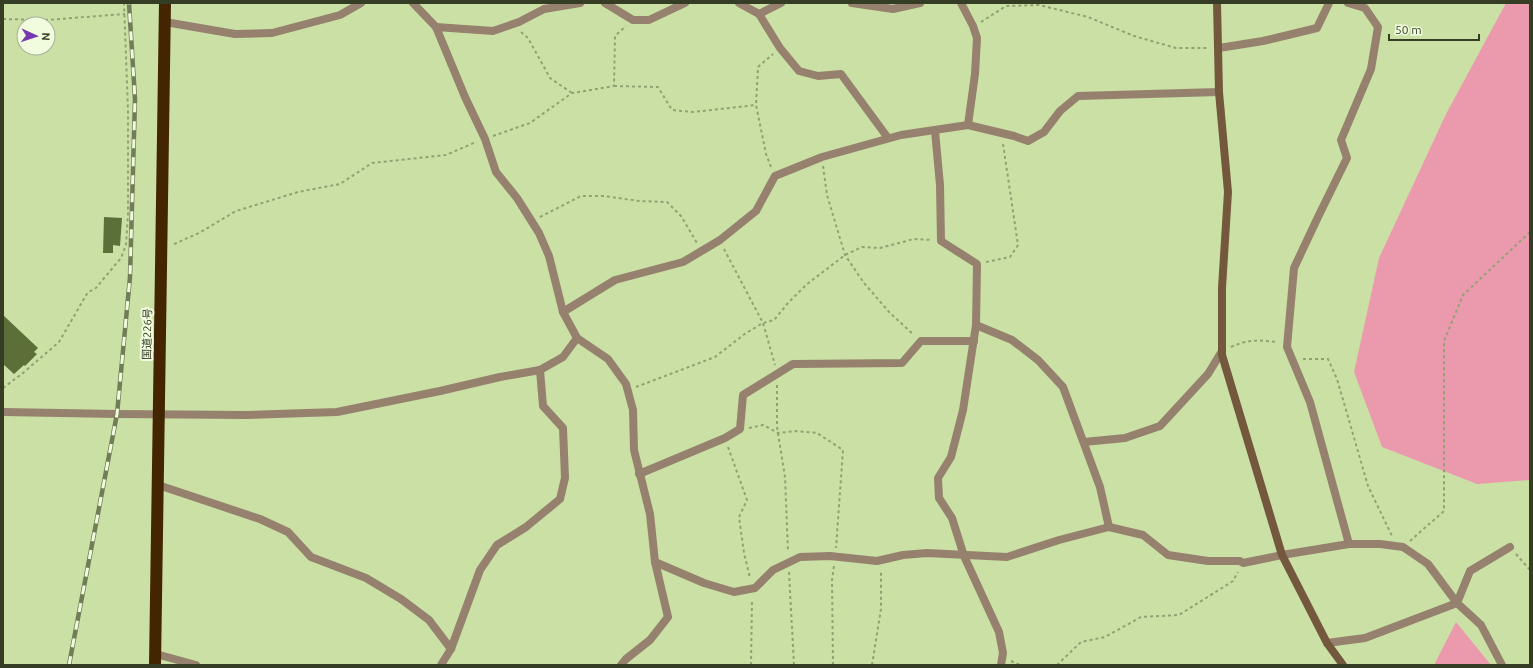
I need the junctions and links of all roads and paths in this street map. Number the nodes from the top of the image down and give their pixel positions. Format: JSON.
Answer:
{"nodes":[{"id":1,"x":124,"y":3,"type":"edge"},
{"id":2,"x":165,"y":3,"type":"edge"},
{"id":3,"x":361,"y":3,"type":"edge"},
{"id":4,"x":413,"y":3,"type":"edge"},
{"id":5,"x":580,"y":3,"type":"edge"},
{"id":6,"x":605,"y":3,"type":"edge"},
{"id":7,"x":685,"y":3,"type":"edge"},
{"id":8,"x":739,"y":3,"type":"edge"},
{"id":9,"x":781,"y":3,"type":"edge"},
{"id":10,"x":852,"y":3,"type":"edge"},
{"id":11,"x":920,"y":3,"type":"edge"},
{"id":12,"x":961,"y":3,"type":"edge"},
{"id":13,"x":1217,"y":3,"type":"edge"},
{"id":14,"x":1329,"y":3,"type":"edge"},
{"id":15,"x":1348,"y":3,"type":"edge"},
{"id":16,"x":125,"y":14,"type":"junction"},
{"id":17,"x":759,"y":14,"type":"junction"},
{"id":18,"x":3,"y":19,"type":"edge"},
{"id":19,"x":633,"y":20,"type":"junction"},
{"id":20,"x":165,"y":22,"type":"junction"},
{"id":21,"x":513,"y":24,"type":"junction"},
{"id":22,"x":973,"y":26,"type":"junction"},
{"id":23,"x":436,"y":27,"type":"junction"},
{"id":24,"x":780,"y":48,"type":"junction"},
{"id":25,"x":1219,"y":48,"type":"junction"},
{"id":26,"x":614,"y":86,"type":"junction"},
{"id":27,"x":1219,"y":92,"type":"junction"},
{"id":28,"x":572,"y":93,"type":"junction"},
{"id":29,"x":756,"y":105,"type":"junction"},
{"id":30,"x":968,"y":125,"type":"junction"},
{"id":31,"x":935,"y":131,"type":"junction"},
{"id":32,"x":1001,"y":133,"type":"junction"},
{"id":33,"x":485,"y":138,"type":"junction"},
{"id":34,"x":888,"y":138,"type":"junction"},
{"id":35,"x":822,"y":157,"type":"junction"},
{"id":36,"x":775,"y":176,"type":"junction"},
{"id":37,"x":531,"y":221,"type":"junction"},
{"id":38,"x":1530,"y":232,"type":"edge"},
{"id":39,"x":720,"y":240,"type":"junction"},
{"id":40,"x":941,"y":241,"type":"junction"},
{"id":41,"x":162,"y":248,"type":"junction"},
{"id":42,"x":701,"y":251,"type":"junction"},
{"id":43,"x":845,"y":255,"type":"junction"},
{"id":44,"x":978,"y":264,"type":"junction"},
{"id":45,"x":563,"y":312,"type":"junction"},
{"id":46,"x":763,"y":323,"type":"junction"},
{"id":47,"x":976,"y":325,"type":"junction"},
{"id":48,"x":577,"y":338,"type":"junction"},
{"id":49,"x":921,"y":341,"type":"junction"},
{"id":50,"x":974,"y":341,"type":"junction"},
{"id":51,"x":1287,"y":347,"type":"junction"},
{"id":52,"x":1222,"y":351,"type":"junction"},
{"id":53,"x":1292,"y":360,"type":"junction"},
{"id":54,"x":540,"y":370,"type":"junction"},
{"id":55,"x":777,"y":374,"type":"junction"},
{"id":56,"x":3,"y":388,"type":"edge"},
{"id":57,"x":628,"y":390,"type":"junction"},
{"id":58,"x":3,"y":412,"type":"edge"},
{"id":59,"x":158,"y":414,"type":"junction"},
{"id":60,"x":740,"y":429,"type":"junction"},
{"id":61,"x":778,"y":433,"type":"junction"},
{"id":62,"x":725,"y":438,"type":"junction"},
{"id":63,"x":1084,"y":442,"type":"junction"},
{"id":64,"x":639,"y":474,"type":"junction"},
{"id":65,"x":158,"y":485,"type":"junction"},
{"id":66,"x":1109,"y":527,"type":"junction"},
{"id":67,"x":1349,"y":544,"type":"junction"},
{"id":68,"x":1400,"y":546,"type":"junction"},
{"id":69,"x":1510,"y":547,"type":"joint"},
{"id":70,"x":1282,"y":555,"type":"junction"},
{"id":71,"x":964,"y":556,"type":"junction"},
{"id":72,"x":835,"y":557,"type":"junction"},
{"id":73,"x":879,"y":561,"type":"junction"},
{"id":74,"x":655,"y":562,"type":"junction"},
{"id":75,"x":789,"y":562,"type":"junction"},
{"id":76,"x":1243,"y":563,"type":"junction"},
{"id":77,"x":1530,"y":570,"type":"edge"},
{"id":78,"x":752,"y":589,"type":"junction"},
{"id":79,"x":1457,"y":603,"type":"junction"},
{"id":80,"x":1327,"y":643,"type":"junction"},
{"id":81,"x":451,"y":649,"type":"junction"},
{"id":82,"x":155,"y":660,"type":"edge"},
{"id":83,"x":196,"y":665,"type":"edge"},
{"id":84,"x":441,"y":665,"type":"edge"},
{"id":85,"x":621,"y":665,"type":"edge"},
{"id":86,"x":751,"y":665,"type":"edge"},
{"id":87,"x":794,"y":665,"type":"edge"},
{"id":88,"x":833,"y":665,"type":"edge"},
{"id":89,"x":872,"y":665,"type":"edge"},
{"id":90,"x":1001,"y":665,"type":"edge"},
{"id":91,"x":1057,"y":665,"type":"edge"},
{"id":92,"x":1343,"y":665,"type":"edge"},
{"id":93,"x":1502,"y":665,"type":"edge"}],
"edges":[{"from":1,"to":16,"type":"path"},
{"from":2,"to":20,"type":"highway","name":"国道226号"},
{"from":3,"to":20,"type":"street"},
{"from":4,"to":23,"type":"street"},
{"from":5,"to":21,"type":"street"},
{"from":6,"to":19,"type":"street"},
{"from":7,"to":19,"type":"street"},
{"from":8,"to":17,"type":"street"},
{"from":9,"to":17,"type":"street"},
{"from":10,"to":11,"type":"street"},
{"from":12,"to":22,"type":"street"},
{"from":13,"to":25,"type":"street"},
{"from":14,"to":25,"type":"street"},
{"from":15,"to":51,"type":"street"},
{"from":16,"to":18,"type":"path"},
{"from":16,"to":56,"type":"path"},
{"from":17,"to":24,"type":"street"},
{"from":19,"to":26,"type":"path"},
{"from":20,"to":41,"type":"highway","name":"国道226号"},
{"from":21,"to":23,"type":"street"},
{"from":21,"to":28,"type":"path"},
{"from":22,"to":25,"type":"path"},
{"from":22,"to":30,"type":"street"},
{"from":23,"to":33,"type":"street"},
{"from":24,"to":29,"type":"path"},
{"from":24,"to":34,"type":"street"},
{"from":25,"to":27,"type":"street"},
{"from":26,"to":28,"type":"path"},
{"from":26,"to":29,"type":"path"},
{"from":27,"to":32,"type":"street"},
{"from":27,"to":52,"type":"street"},
{"from":28,"to":33,"type":"path"},
{"from":29,"to":36,"type":"path"},
{"from":30,"to":31,"type":"street"},
{"from":30,"to":32,"type":"street"},
{"from":31,"to":34,"type":"street"},
{"from":31,"to":40,"type":"street"},
{"from":32,"to":44,"type":"path"},
{"from":33,"to":37,"type":"street"},
{"from":33,"to":41,"type":"path"},
{"from":34,"to":35,"type":"street"},
{"from":35,"to":36,"type":"street"},
{"from":35,"to":43,"type":"path"},
{"from":36,"to":39,"type":"street"},
{"from":37,"to":42,"type":"path"},
{"from":37,"to":45,"type":"street"},
{"from":38,"to":68,"type":"path"},
{"from":39,"to":42,"type":"street"},
{"from":39,"to":46,"type":"path"},
{"from":40,"to":43,"type":"path"},
{"from":40,"to":44,"type":"street"},
{"from":41,"to":59,"type":"highway","name":"国道226号"},
{"from":42,"to":45,"type":"street"},
{"from":43,"to":46,"type":"path"},
{"from":43,"to":49,"type":"path"},
{"from":44,"to":47,"type":"street"},
{"from":45,"to":48,"type":"street"},
{"from":46,"to":55,"type":"path"},
{"from":46,"to":57,"type":"path"},
{"from":47,"to":50,"type":"street"},
{"from":47,"to":63,"type":"street"},
{"from":48,"to":54,"type":"street"},
{"from":48,"to":57,"type":"street"},
{"from":49,"to":50,"type":"street"},
{"from":49,"to":55,"type":"street"},
{"from":50,"to":71,"type":"street"},
{"from":51,"to":52,"type":"path"},
{"from":51,"to":53,"type":"street"},
{"from":52,"to":63,"type":"street"},
{"from":52,"to":70,"type":"street"},
{"from":53,"to":67,"type":"street"},
{"from":53,"to":68,"type":"path"},
{"from":54,"to":59,"type":"street"},
{"from":54,"to":81,"type":"street"},
{"from":55,"to":60,"type":"street"},
{"from":55,"to":61,"type":"path"},
{"from":57,"to":64,"type":"street"},
{"from":58,"to":59,"type":"street"},
{"from":59,"to":65,"type":"highway","name":"国道226号"},
{"from":60,"to":61,"type":"path"},
{"from":60,"to":62,"type":"street"},
{"from":61,"to":72,"type":"path"},
{"from":61,"to":75,"type":"path"},
{"from":62,"to":64,"type":"street"},
{"from":62,"to":78,"type":"path"},
{"from":63,"to":66,"type":"street"},
{"from":64,"to":74,"type":"street"},
{"from":65,"to":81,"type":"street"},
{"from":65,"to":82,"type":"highway","name":"国道226号"},
{"from":66,"to":71,"type":"street"},
{"from":66,"to":76,"type":"street"},
{"from":67,"to":68,"type":"street"},
{"from":67,"to":70,"type":"street"},
{"from":68,"to":79,"type":"street"},
{"from":69,"to":77,"type":"path"},
{"from":69,"to":79,"type":"street"},
{"from":70,"to":76,"type":"street"},
{"from":70,"to":80,"type":"street"},
{"from":71,"to":73,"type":"street"},
{"from":71,"to":90,"type":"street"},
{"from":72,"to":73,"type":"street"},
{"from":72,"to":75,"type":"street"},
{"from":72,"to":88,"type":"path"},
{"from":73,"to":89,"type":"path"},
{"from":74,"to":78,"type":"street"},
{"from":74,"to":85,"type":"street"},
{"from":75,"to":78,"type":"street"},
{"from":75,"to":87,"type":"path"},
{"from":76,"to":91,"type":"path"},
{"from":78,"to":86,"type":"path"},
{"from":79,"to":80,"type":"street"},
{"from":79,"to":93,"type":"street"},
{"from":80,"to":92,"type":"street"},
{"from":81,"to":84,"type":"street"},
{"from":82,"to":83,"type":"street"}]}
